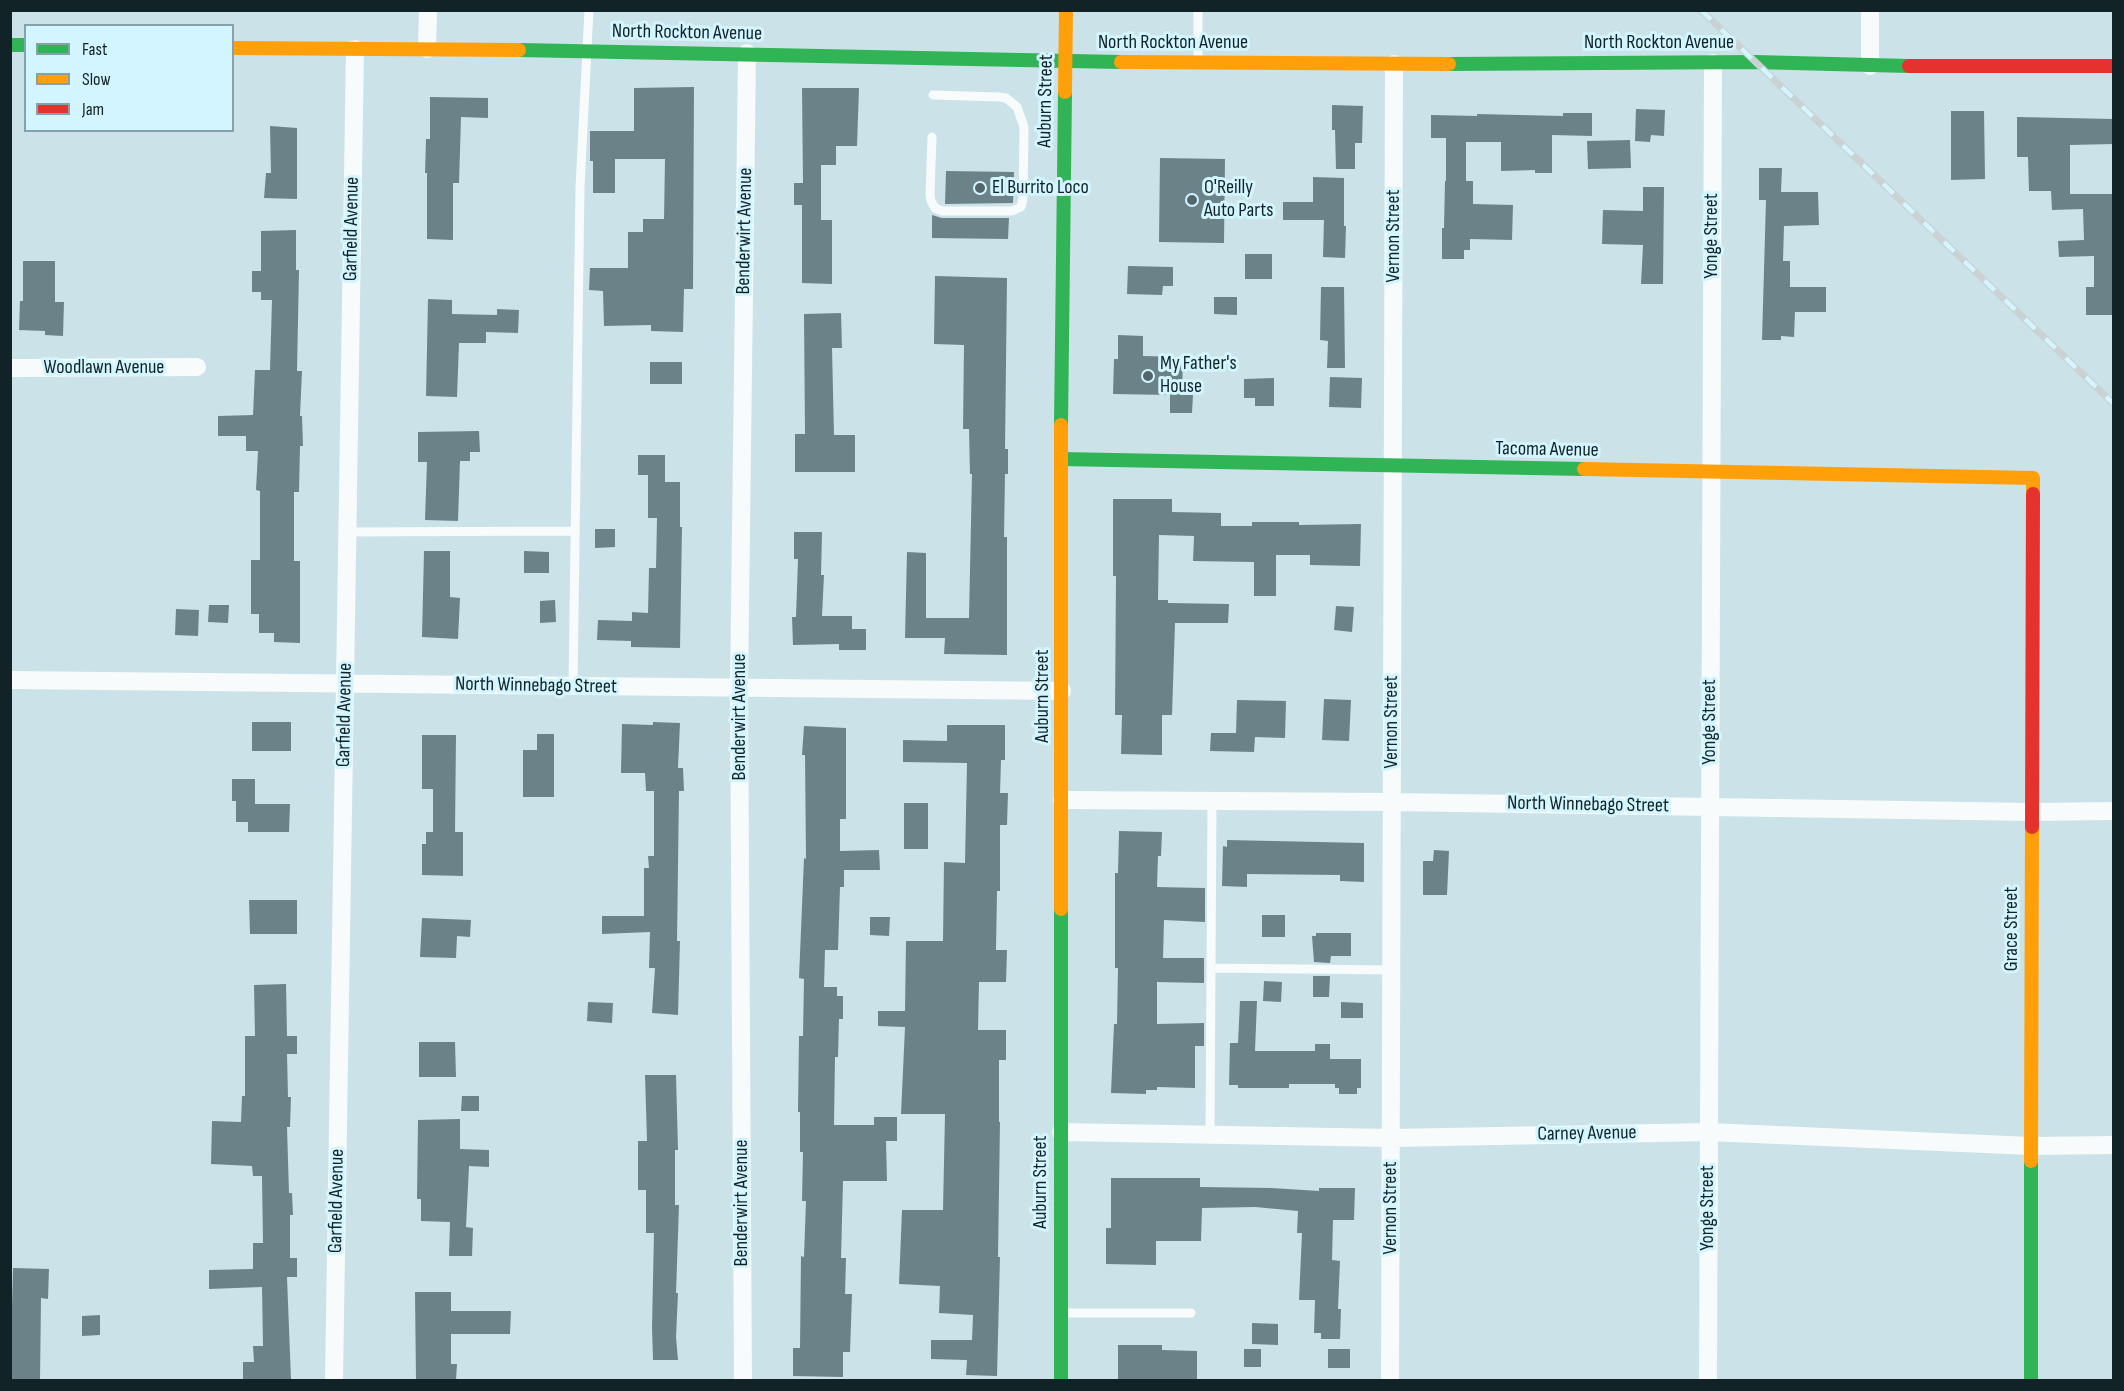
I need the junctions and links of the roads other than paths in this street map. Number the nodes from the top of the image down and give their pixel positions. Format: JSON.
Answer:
{"nodes":[{"id":1,"x":428,"y":10,"type":"edge"},
{"id":2,"x":589,"y":10,"type":"edge"},
{"id":3,"x":1066,"y":10,"type":"edge"},
{"id":4,"x":1198,"y":10,"type":"edge"},
{"id":5,"x":1870,"y":10,"type":"edge"},
{"id":6,"x":234,"y":48,"type":"edge"},
{"id":7,"x":427,"y":48,"type":"junction"},
{"id":8,"x":355,"y":50,"type":"junction"},
{"id":9,"x":588,"y":51,"type":"junction"},
{"id":10,"x":747,"y":53,"type":"junction"},
{"id":11,"x":1066,"y":61,"type":"junction"},
{"id":12,"x":1198,"y":62,"type":"junction"},
{"id":13,"x":1713,"y":63,"type":"junction"},
{"id":14,"x":1394,"y":64,"type":"junction"},
{"id":15,"x":1870,"y":66,"type":"junction"},
{"id":16,"x":2114,"y":66,"type":"edge"},
{"id":17,"x":933,"y":95,"type":"dead end"},
{"id":18,"x":932,"y":137,"type":"dead end"},
{"id":19,"x":1023,"y":190,"type":"junction"},
{"id":20,"x":1064,"y":191,"type":"junction"},
{"id":21,"x":197,"y":367,"type":"dead end"},
{"id":22,"x":10,"y":368,"type":"edge"},
{"id":23,"x":1061,"y":459,"type":"junction"},
{"id":24,"x":1393,"y":467,"type":"junction"},
{"id":25,"x":1711,"y":472,"type":"junction"},
{"id":26,"x":2033,"y":478,"type":"joint"},
{"id":27,"x":575,"y":531,"type":"junction"},
{"id":28,"x":348,"y":532,"type":"junction"},
{"id":29,"x":10,"y":680,"type":"edge"},
{"id":30,"x":345,"y":684,"type":"junction"},
{"id":31,"x":573,"y":687,"type":"junction"},
{"id":32,"x":739,"y":688,"type":"junction"},
{"id":33,"x":1062,"y":691,"type":"junction"},
{"id":34,"x":1062,"y":800,"type":"junction"},
{"id":35,"x":1212,"y":801,"type":"junction"},
{"id":36,"x":1392,"y":802,"type":"junction"},
{"id":37,"x":1710,"y":807,"type":"junction"},
{"id":38,"x":2114,"y":811,"type":"edge"},
{"id":39,"x":2032,"y":812,"type":"junction"},
{"id":40,"x":1211,"y":968,"type":"junction"},
{"id":41,"x":1392,"y":970,"type":"junction"},
{"id":42,"x":1061,"y":1132,"type":"junction"},
{"id":43,"x":1709,"y":1132,"type":"junction"},
{"id":44,"x":1210,"y":1135,"type":"junction"},
{"id":45,"x":1391,"y":1138,"type":"junction"},
{"id":46,"x":2114,"y":1145,"type":"edge"},
{"id":47,"x":2031,"y":1146,"type":"junction"},
{"id":48,"x":1061,"y":1313,"type":"junction"},
{"id":49,"x":1191,"y":1313,"type":"dead end"},
{"id":50,"x":334,"y":1380,"type":"edge"},
{"id":51,"x":743,"y":1380,"type":"edge"},
{"id":52,"x":1061,"y":1380,"type":"edge"},
{"id":53,"x":1390,"y":1380,"type":"edge"},
{"id":54,"x":1708,"y":1380,"type":"edge"},
{"id":55,"x":2031,"y":1380,"type":"edge"}],
"edges":[{"from":1,"to":7,"type":"street"},
{"from":2,"to":9,"type":"lane"},
{"from":3,"to":11,"type":"main road","name":"Auburn Street"},
{"from":4,"to":12,"type":"lane"},
{"from":5,"to":15,"type":"street"},
{"from":6,"to":8,"type":"main road","name":"North Rockton Avenue"},
{"from":7,"to":8,"type":"main road","name":"North Rockton Avenue"},
{"from":7,"to":9,"type":"main road","name":"North Rockton Avenue"},
{"from":8,"to":28,"type":"street","name":"Garfield Avenue"},
{"from":9,"to":10,"type":"main road","name":"North Rockton Avenue"},
{"from":9,"to":27,"type":"lane"},
{"from":10,"to":11,"type":"main road","name":"North Rockton Avenue"},
{"from":10,"to":32,"type":"street","name":"Benderwirt Avenue"},
{"from":11,"to":12,"type":"main road","name":"North Rockton Avenue"},
{"from":11,"to":20,"type":"main road","name":"Auburn Street"},
{"from":12,"to":14,"type":"main road","name":"North Rockton Avenue"},
{"from":13,"to":14,"type":"main road","name":"North Rockton Avenue"},
{"from":13,"to":15,"type":"main road","name":"North Rockton Avenue"},
{"from":13,"to":25,"type":"street","name":"Yonge Street"},
{"from":14,"to":24,"type":"street","name":"Vernon Street"},
{"from":15,"to":16,"type":"main road","name":"North Rockton Avenue"},
{"from":17,"to":19,"type":"lane"},
{"from":18,"to":19,"type":"lane"},
{"from":19,"to":20,"type":"lane"},
{"from":20,"to":23,"type":"main road","name":"Auburn Street"},
{"from":21,"to":22,"type":"street","name":"Woodlawn Avenue"},
{"from":23,"to":24,"type":"main road","name":"Tacoma Avenue"},
{"from":23,"to":33,"type":"main road","name":"Auburn Street"},
{"from":24,"to":25,"type":"main road","name":"Tacoma Avenue"},
{"from":24,"to":36,"type":"street","name":"Vernon Street"},
{"from":25,"to":26,"type":"main road","name":"Tacoma Avenue"},
{"from":25,"to":37,"type":"street","name":"Yonge Street"},
{"from":26,"to":39,"type":"main road","name":"Grace Street"},
{"from":27,"to":28,"type":"lane"},
{"from":27,"to":31,"type":"lane"},
{"from":28,"to":30,"type":"street","name":"Garfield Avenue"},
{"from":29,"to":30,"type":"street","name":"North Winnebago Street"},
{"from":30,"to":31,"type":"street","name":"North Winnebago Street"},
{"from":30,"to":50,"type":"street","name":"Garfield Avenue"},
{"from":31,"to":32,"type":"street","name":"North Winnebago Street"},
{"from":32,"to":33,"type":"street","name":"North Winnebago Street"},
{"from":32,"to":51,"type":"street","name":"Benderwirt Avenue"},
{"from":33,"to":34,"type":"main road","name":"Auburn Street"},
{"from":34,"to":35,"type":"street","name":"North Winnebago Street"},
{"from":34,"to":42,"type":"main road","name":"Auburn Street"},
{"from":35,"to":36,"type":"street","name":"North Winnebago Street"},
{"from":35,"to":40,"type":"lane"},
{"from":36,"to":37,"type":"street","name":"North Winnebago Street"},
{"from":36,"to":41,"type":"street","name":"Vernon Street"},
{"from":37,"to":39,"type":"street","name":"North Winnebago Street"},
{"from":37,"to":43,"type":"street","name":"Yonge Street"},
{"from":38,"to":39,"type":"street","name":"North Winnebago Street"},
{"from":39,"to":47,"type":"main road","name":"Grace Street"},
{"from":40,"to":41,"type":"lane"},
{"from":40,"to":44,"type":"lane"},
{"from":41,"to":45,"type":"street","name":"Vernon Street"},
{"from":42,"to":44,"type":"street","name":"Carney Avenue"},
{"from":42,"to":48,"type":"main road","name":"Auburn Street"},
{"from":43,"to":45,"type":"street","name":"Carney Avenue"},
{"from":43,"to":47,"type":"street","name":"Carney Avenue"},
{"from":43,"to":54,"type":"street","name":"Yonge Street"},
{"from":44,"to":45,"type":"street","name":"Carney Avenue"},
{"from":45,"to":53,"type":"street","name":"Vernon Street"},
{"from":46,"to":47,"type":"street","name":"Carney Avenue"},
{"from":47,"to":55,"type":"main road","name":"Grace Street"},
{"from":48,"to":49,"type":"lane"},
{"from":48,"to":52,"type":"main road","name":"Auburn Street"}]}
